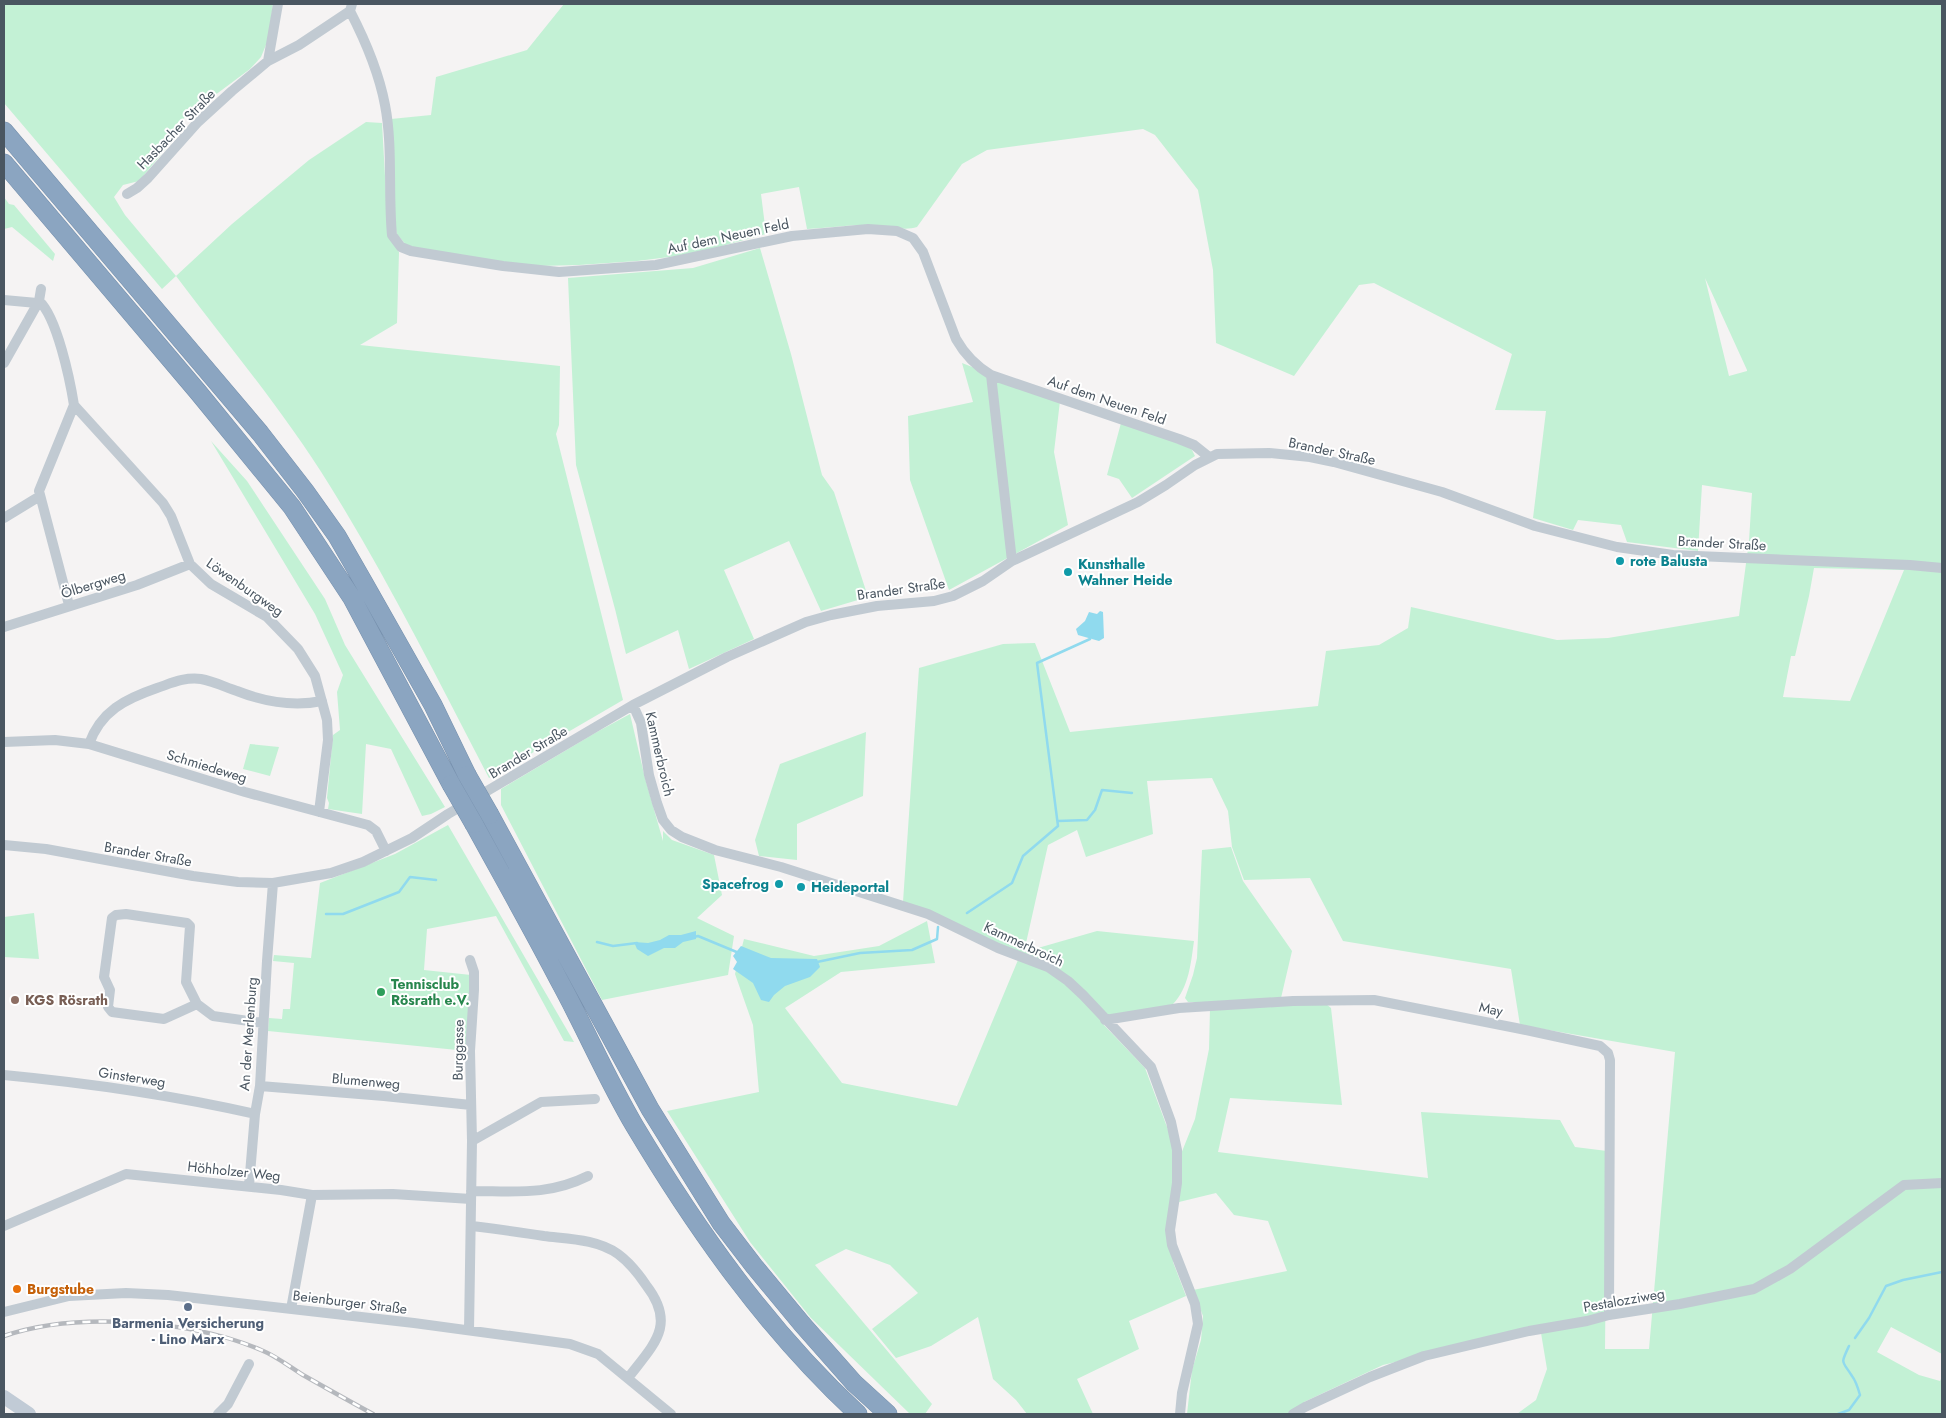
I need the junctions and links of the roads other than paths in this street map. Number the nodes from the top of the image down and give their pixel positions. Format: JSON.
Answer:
{"nodes":[{"id":1,"x":278,"y":4,"type":"edge"},
{"id":2,"x":351,"y":7,"type":"edge"},
{"id":3,"x":268,"y":61,"type":"junction"},
{"id":4,"x":4,"y":131,"type":"edge"},
{"id":5,"x":4,"y":163,"type":"edge"},
{"id":6,"x":127,"y":194,"type":"dead end"},
{"id":7,"x":41,"y":289,"type":"dead end"},
{"id":8,"x":4,"y":300,"type":"edge"},
{"id":9,"x":38,"y":302,"type":"junction"},
{"id":10,"x":4,"y":363,"type":"edge"},
{"id":11,"x":991,"y":375,"type":"junction"},
{"id":12,"x":74,"y":405,"type":"junction"},
{"id":13,"x":1209,"y":457,"type":"junction"},
{"id":14,"x":40,"y":496,"type":"junction"},
{"id":15,"x":4,"y":518,"type":"edge"},
{"id":16,"x":1012,"y":562,"type":"junction"},
{"id":17,"x":190,"y":564,"type":"junction"},
{"id":18,"x":1942,"y":568,"type":"edge"},
{"id":19,"x":69,"y":605,"type":"junction"},
{"id":20,"x":4,"y":627,"type":"edge"},
{"id":21,"x":322,"y":700,"type":"junction"},
{"id":22,"x":633,"y":706,"type":"junction"},
{"id":23,"x":4,"y":742,"type":"edge"},
{"id":24,"x":90,"y":744,"type":"junction"},
{"id":25,"x":459,"y":780,"type":"junction"},
{"id":26,"x":319,"y":812,"type":"junction"},
{"id":27,"x":4,"y":846,"type":"edge"},
{"id":28,"x":386,"y":851,"type":"junction"},
{"id":29,"x":273,"y":883,"type":"junction"},
{"id":30,"x":470,"y":960,"type":"dead end"},
{"id":31,"x":197,"y":1004,"type":"junction"},
{"id":32,"x":1105,"y":1020,"type":"junction"},
{"id":33,"x":263,"y":1023,"type":"junction"},
{"id":34,"x":4,"y":1075,"type":"edge"},
{"id":35,"x":260,"y":1086,"type":"junction"},
{"id":36,"x":595,"y":1098,"type":"dead end"},
{"id":37,"x":471,"y":1105,"type":"junction"},
{"id":38,"x":255,"y":1114,"type":"junction"},
{"id":39,"x":472,"y":1141,"type":"junction"},
{"id":40,"x":588,"y":1176,"type":"dead end"},
{"id":41,"x":1942,"y":1183,"type":"edge"},
{"id":42,"x":249,"y":1186,"type":"junction"},
{"id":43,"x":471,"y":1195,"type":"junction"},
{"id":44,"x":312,"y":1196,"type":"junction"},
{"id":45,"x":4,"y":1226,"type":"edge"},
{"id":46,"x":472,"y":1226,"type":"junction"},
{"id":47,"x":291,"y":1308,"type":"junction"},
{"id":48,"x":4,"y":1312,"type":"edge"},
{"id":49,"x":1609,"y":1315,"type":"junction"},
{"id":50,"x":469,"y":1330,"type":"junction"},
{"id":51,"x":249,"y":1364,"type":"dead end"},
{"id":52,"x":628,"y":1378,"type":"junction"},
{"id":53,"x":4,"y":1397,"type":"edge"},
{"id":54,"x":29,"y":1414,"type":"edge"},
{"id":55,"x":218,"y":1414,"type":"edge"},
{"id":56,"x":671,"y":1414,"type":"edge"},
{"id":57,"x":858,"y":1414,"type":"edge"},
{"id":58,"x":888,"y":1414,"type":"edge"},
{"id":59,"x":1180,"y":1414,"type":"edge"},
{"id":60,"x":1293,"y":1414,"type":"edge"}],
"edges":[{"from":1,"to":3,"type":"street"},
{"from":2,"to":3,"type":"street","name":"Hasbacher Straße"},
{"from":2,"to":11,"type":"street","name":"Auf dem Neuen Feld"},
{"from":3,"to":6,"type":"street","name":"Hasbacher Straße"},
{"from":4,"to":25,"type":"highway"},
{"from":5,"to":25,"type":"highway"},
{"from":7,"to":9,"type":"street"},
{"from":8,"to":9,"type":"street"},
{"from":9,"to":10,"type":"street"},
{"from":9,"to":12,"type":"street"},
{"from":11,"to":13,"type":"street","name":"Auf dem Neuen Feld"},
{"from":11,"to":16,"type":"street"},
{"from":12,"to":14,"type":"street"},
{"from":12,"to":17,"type":"street","name":"Löwenburgweg"},
{"from":13,"to":16,"type":"street","name":"Brander Straße"},
{"from":13,"to":18,"type":"street","name":"Brander Straße"},
{"from":14,"to":15,"type":"street"},
{"from":14,"to":19,"type":"street"},
{"from":16,"to":22,"type":"street","name":"Brander Straße"},
{"from":17,"to":19,"type":"street","name":"Ölbergweg"},
{"from":17,"to":21,"type":"street","name":"Löwenburgweg"},
{"from":19,"to":20,"type":"street","name":"Ölbergweg"},
{"from":21,"to":24,"type":"street"},
{"from":21,"to":26,"type":"street","name":"Löwenburgweg"},
{"from":22,"to":28,"type":"street","name":"Brander Straße"},
{"from":22,"to":32,"type":"street","name":"Kammerbroich"},
{"from":23,"to":24,"type":"street","name":"Schmiedeweg"},
{"from":24,"to":26,"type":"street","name":"Schmiedeweg"},
{"from":25,"to":57,"type":"highway","bridge":true},
{"from":25,"to":58,"type":"highway","bridge":true},
{"from":26,"to":28,"type":"street","name":"Schmiedeweg"},
{"from":27,"to":29,"type":"street","name":"Brander Straße"},
{"from":28,"to":29,"type":"street","name":"Brander Straße"},
{"from":29,"to":33,"type":"street","name":"An der Merlenburg"},
{"from":30,"to":37,"type":"street","name":"Burggasse"},
{"from":31,"to":31,"type":"street"},
{"from":31,"to":33,"type":"street"},
{"from":32,"to":49,"type":"street","name":"May"},
{"from":32,"to":59,"type":"street","name":"Kammerbroich"},
{"from":33,"to":35,"type":"street","name":"An der Merlenburg"},
{"from":34,"to":38,"type":"street","name":"Ginsterweg"},
{"from":35,"to":37,"type":"street","name":"Blumenweg"},
{"from":35,"to":38,"type":"street","name":"An der Merlenburg"},
{"from":36,"to":39,"type":"street"},
{"from":37,"to":39,"type":"street","name":"Burggasse"},
{"from":38,"to":42,"type":"street","name":"An der Merlenburg"},
{"from":39,"to":43,"type":"street","name":"Burggasse"},
{"from":40,"to":43,"type":"street"},
{"from":41,"to":49,"type":"street","name":"Pestalozziweg"},
{"from":42,"to":44,"type":"street","name":"Höhholzer Weg"},
{"from":42,"to":45,"type":"street","name":"Höhholzer Weg"},
{"from":43,"to":44,"type":"street","name":"Höhholzer Weg"},
{"from":43,"to":46,"type":"street","name":"Burggasse"},
{"from":44,"to":47,"type":"street"},
{"from":46,"to":50,"type":"street","name":"Burggasse"},
{"from":46,"to":52,"type":"street"},
{"from":47,"to":48,"type":"street","name":"Beienburger Straße"},
{"from":47,"to":50,"type":"street","name":"Beienburger Straße"},
{"from":49,"to":60,"type":"street","name":"Pestalozziweg"},
{"from":50,"to":52,"type":"street","name":"Beienburger Straße"},
{"from":51,"to":55,"type":"street"},
{"from":52,"to":56,"type":"street","name":"Beienburger Straße"},
{"from":53,"to":54,"type":"main road"}]}
